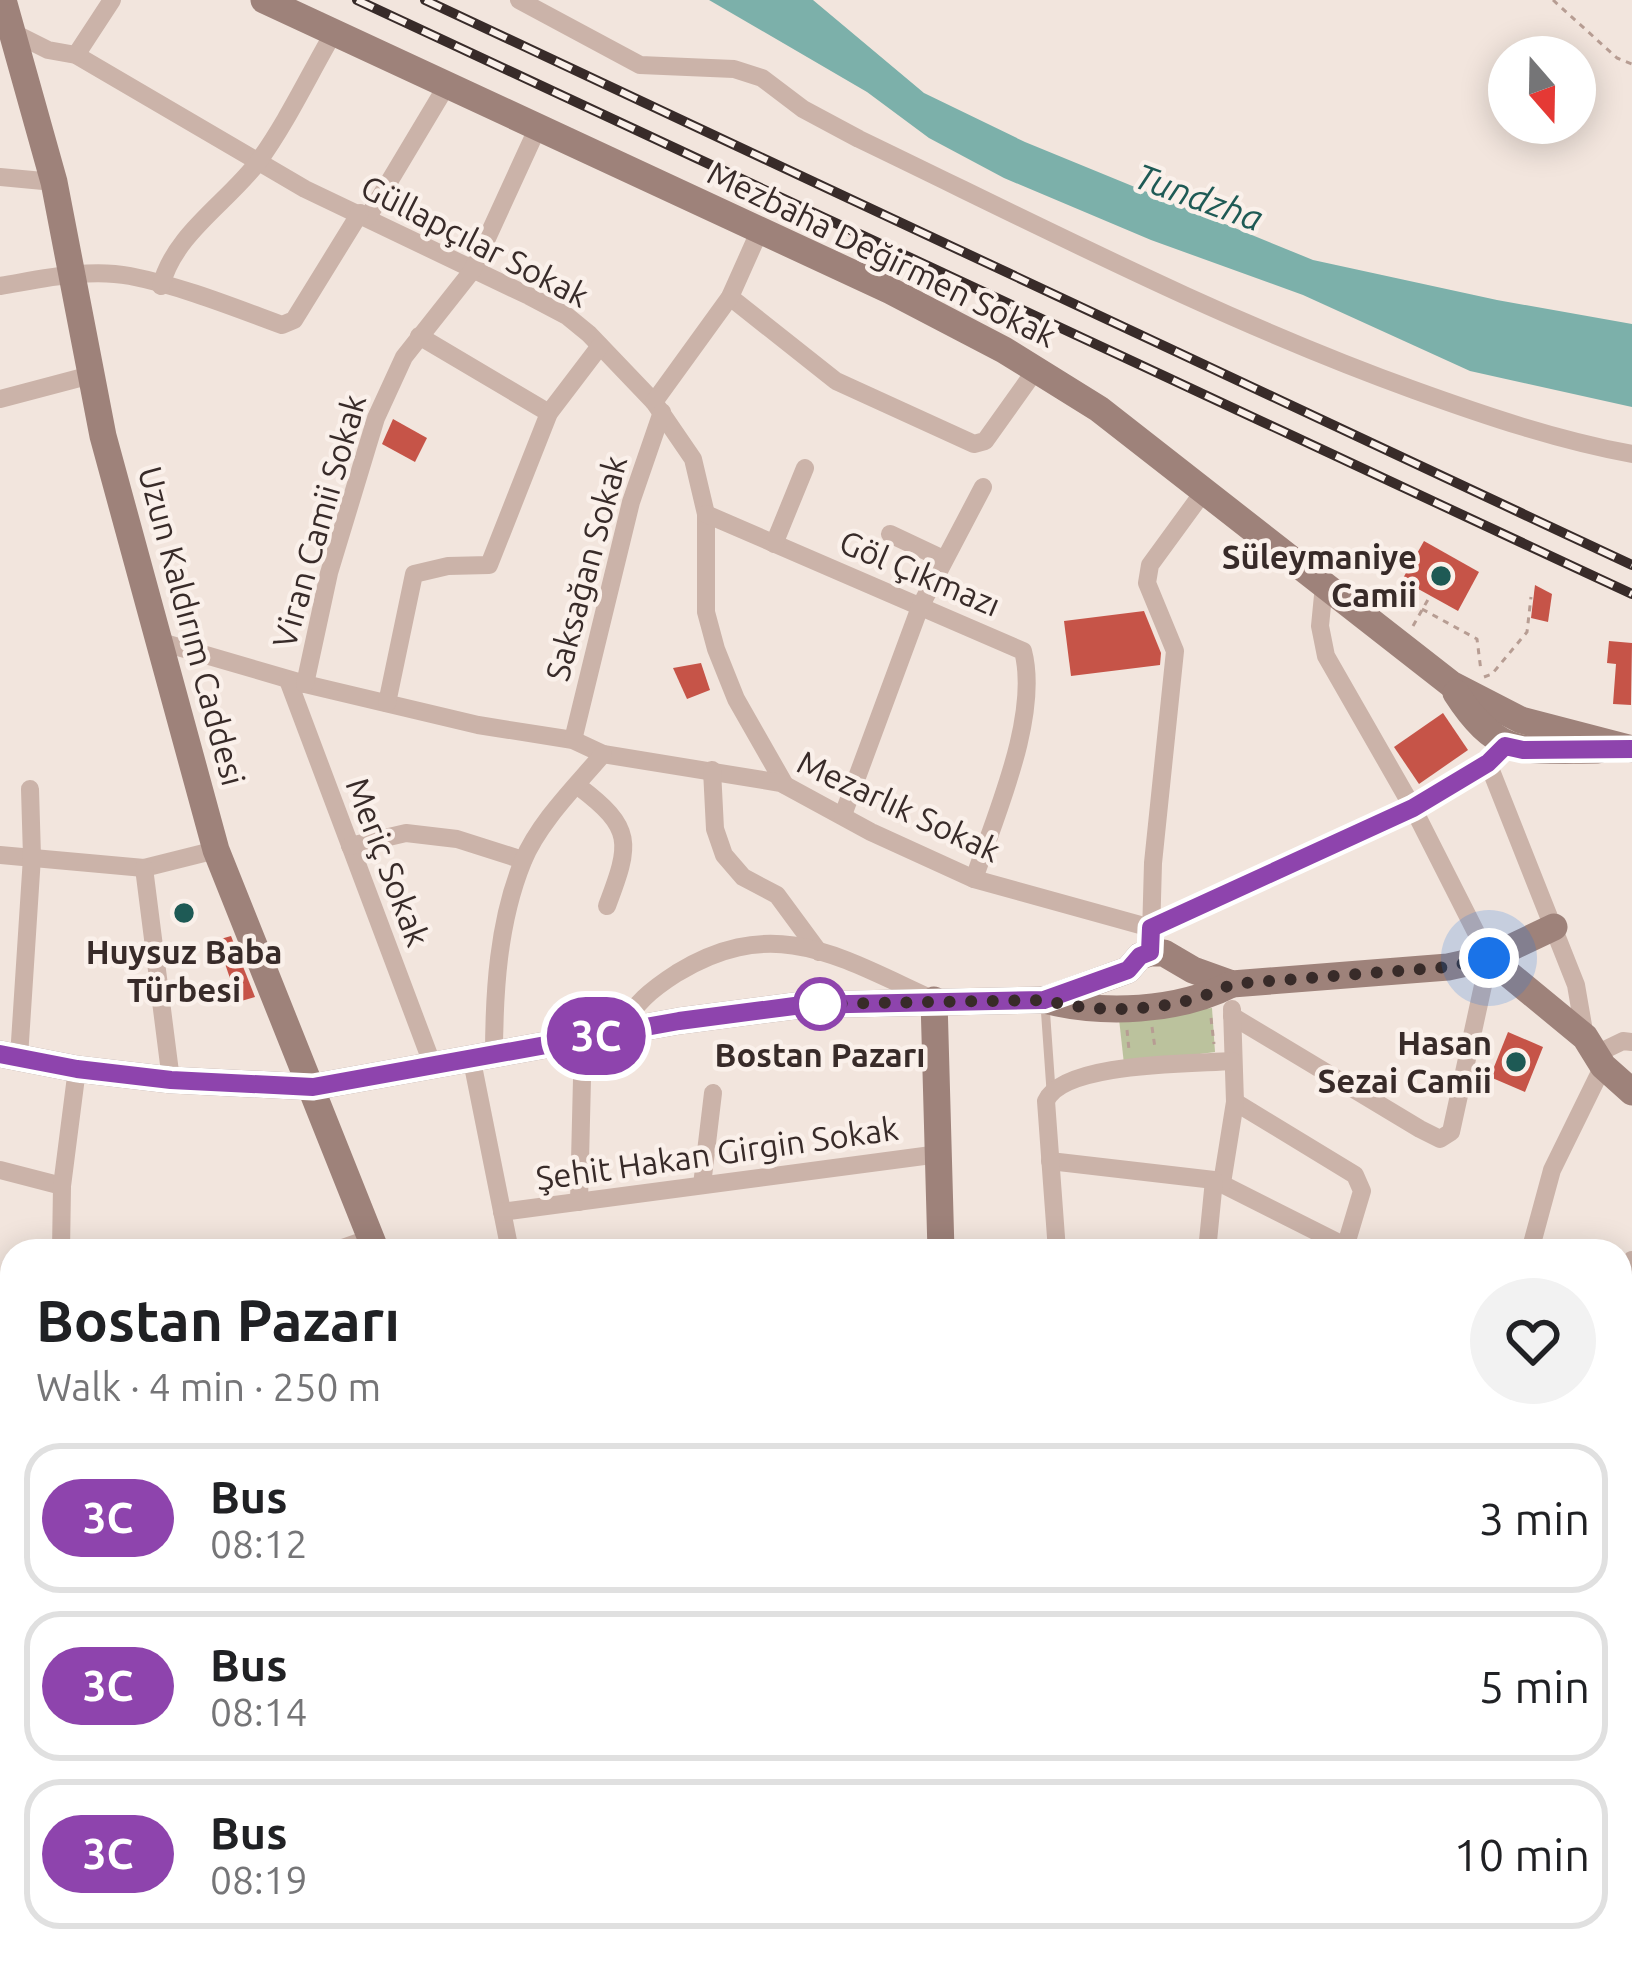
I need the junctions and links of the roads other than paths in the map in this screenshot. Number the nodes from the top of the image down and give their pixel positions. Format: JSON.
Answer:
{"nodes":[{"id":1,"x":3,"y":0,"type":"edge"},
{"id":2,"x":112,"y":0,"type":"edge"},
{"id":3,"x":264,"y":0,"type":"edge"},
{"id":4,"x":520,"y":0,"type":"edge"},
{"id":5,"x":7,"y":32,"type":"edge"},
{"id":6,"x":334,"y":32,"type":"junction"},
{"id":7,"x":76,"y":55,"type":"junction"},
{"id":8,"x":447,"y":86,"type":"junction"},
{"id":9,"x":538,"y":127,"type":"junction"},
{"id":10,"x":257,"y":162,"type":"junction"},
{"id":11,"x":0,"y":177,"type":"edge"},
{"id":12,"x":54,"y":182,"type":"junction"},
{"id":13,"x":364,"y":215,"type":"junction"},
{"id":14,"x":759,"y":232,"type":"junction"},
{"id":15,"x":472,"y":271,"type":"junction"},
{"id":16,"x":71,"y":274,"type":"junction"},
{"id":17,"x":0,"y":286,"type":"edge"},
{"id":18,"x":161,"y":286,"type":"junction"},
{"id":19,"x":730,"y":297,"type":"junction"},
{"id":20,"x":418,"y":336,"type":"junction"},
{"id":21,"x":600,"y":346,"type":"junction"},
{"id":22,"x":1037,"y":368,"type":"junction"},
{"id":23,"x":91,"y":375,"type":"junction"},
{"id":24,"x":0,"y":399,"type":"edge"},
{"id":25,"x":658,"y":407,"type":"junction"},
{"id":26,"x":549,"y":412,"type":"junction"},
{"id":27,"x":1632,"y":454,"type":"edge"},
{"id":28,"x":805,"y":468,"type":"dead end"},
{"id":29,"x":983,"y":487,"type":"dead end"},
{"id":30,"x":1204,"y":490,"type":"junction"},
{"id":31,"x":706,"y":514,"type":"junction"},
{"id":32,"x":890,"y":534,"type":"dead end"},
{"id":33,"x":775,"y":544,"type":"junction"},
{"id":34,"x":943,"y":559,"type":"junction"},
{"id":35,"x":1324,"y":585,"type":"junction"},
{"id":36,"x":920,"y":607,"type":"junction"},
{"id":37,"x":161,"y":642,"type":"junction"},
{"id":38,"x":296,"y":682,"type":"junction"},
{"id":39,"x":387,"y":703,"type":"junction"},
{"id":40,"x":573,"y":740,"type":"junction"},
{"id":41,"x":1514,"y":741,"type":"junction"},
{"id":42,"x":1632,"y":749,"type":"edge"},
{"id":43,"x":602,"y":754,"type":"junction"},
{"id":44,"x":712,"y":770,"type":"junction"},
{"id":45,"x":785,"y":785,"type":"junction"},
{"id":46,"x":578,"y":786,"type":"junction"},
{"id":47,"x":30,"y":789,"type":"dead end"},
{"id":48,"x":1413,"y":808,"type":"junction"},
{"id":49,"x":843,"y":815,"type":"junction"},
{"id":50,"x":350,"y":846,"type":"junction"},
{"id":51,"x":216,"y":850,"type":"junction"},
{"id":52,"x":0,"y":855,"type":"edge"},
{"id":53,"x":32,"y":856,"type":"junction"},
{"id":54,"x":523,"y":860,"type":"junction"},
{"id":55,"x":144,"y":868,"type":"junction"},
{"id":56,"x":974,"y":879,"type":"junction"},
{"id":57,"x":607,"y":907,"type":"dead end"},
{"id":58,"x":1554,"y":927,"type":"junction"},
{"id":59,"x":819,"y":952,"type":"junction"},
{"id":60,"x":1151,"y":952,"type":"junction"},
{"id":61,"x":1489,"y":958,"type":"junction"},
{"id":62,"x":1232,"y":984,"type":"junction"},
{"id":63,"x":934,"y":1000,"type":"junction"},
{"id":64,"x":1044,"y":1000,"type":"junction"},
{"id":65,"x":1146,"y":1016,"type":"junction"},
{"id":66,"x":1232,"y":1016,"type":"junction"},
{"id":67,"x":620,"y":1032,"type":"junction"},
{"id":68,"x":583,"y":1038,"type":"junction"},
{"id":69,"x":1632,"y":1042,"type":"edge"},
{"id":70,"x":1594,"y":1053,"type":"junction"},
{"id":71,"x":9,"y":1055,"type":"edge"},
{"id":72,"x":483,"y":1059,"type":"junction"},
{"id":73,"x":1232,"y":1060,"type":"junction"},
{"id":74,"x":433,"y":1066,"type":"junction"},
{"id":75,"x":77,"y":1069,"type":"junction"},
{"id":76,"x":171,"y":1080,"type":"junction"},
{"id":77,"x":313,"y":1087,"type":"junction"},
{"id":78,"x":1051,"y":1090,"type":"junction"},
{"id":79,"x":1632,"y":1092,"type":"edge"},
{"id":80,"x":713,"y":1093,"type":"dead end"},
{"id":81,"x":1235,"y":1102,"type":"junction"},
{"id":82,"x":939,"y":1154,"type":"junction"},
{"id":83,"x":1050,"y":1161,"type":"junction"},
{"id":84,"x":0,"y":1170,"type":"edge"},
{"id":85,"x":1218,"y":1182,"type":"junction"},
{"id":86,"x":702,"y":1185,"type":"junction"},
{"id":87,"x":62,"y":1186,"type":"junction"},
{"id":88,"x":580,"y":1202,"type":"junction"},
{"id":89,"x":502,"y":1212,"type":"junction"},
{"id":90,"x":61,"y":1239,"type":"edge"},
{"id":91,"x":372,"y":1239,"type":"edge"},
{"id":92,"x":507,"y":1239,"type":"edge"},
{"id":93,"x":941,"y":1239,"type":"edge"},
{"id":94,"x":1056,"y":1239,"type":"edge"},
{"id":95,"x":1210,"y":1239,"type":"edge"},
{"id":96,"x":1327,"y":1239,"type":"edge"},
{"id":97,"x":1347,"y":1239,"type":"edge"},
{"id":98,"x":1533,"y":1239,"type":"edge"}],
"edges":[{"from":1,"to":5,"type":"main road","name":"Uzun Kaldırım Caddesi"},
{"from":2,"to":7,"type":"street"},
{"from":3,"to":6,"type":"main road","name":"Mezbaha Değirmen Sokak"},
{"from":4,"to":27,"type":"street"},
{"from":5,"to":7,"type":"street","name":"Güllapçılar Sokak"},
{"from":5,"to":12,"type":"main road","name":"Uzun Kaldırım Caddesi"},
{"from":6,"to":8,"type":"main road","name":"Mezbaha Değirmen Sokak"},
{"from":6,"to":10,"type":"street"},
{"from":7,"to":10,"type":"street","name":"Güllapçılar Sokak"},
{"from":8,"to":9,"type":"main road","name":"Mezbaha Değirmen Sokak"},
{"from":8,"to":13,"type":"street"},
{"from":9,"to":14,"type":"main road","name":"Mezbaha Değirmen Sokak"},
{"from":9,"to":15,"type":"street","name":"Viran Camii Sokak"},
{"from":10,"to":13,"type":"street","name":"Güllapçılar Sokak"},
{"from":10,"to":18,"type":"street"},
{"from":11,"to":12,"type":"street"},
{"from":12,"to":16,"type":"main road","name":"Uzun Kaldırım Caddesi"},
{"from":13,"to":15,"type":"street","name":"Güllapçılar Sokak"},
{"from":13,"to":18,"type":"street"},
{"from":14,"to":19,"type":"street","name":"Saksağan Sokak"},
{"from":14,"to":22,"type":"main road","name":"Mezbaha Değirmen Sokak"},
{"from":15,"to":20,"type":"street","name":"Viran Camii Sokak"},
{"from":15,"to":21,"type":"street","name":"Güllapçılar Sokak"},
{"from":16,"to":17,"type":"street"},
{"from":16,"to":18,"type":"street"},
{"from":16,"to":23,"type":"main road","name":"Uzun Kaldırım Caddesi"},
{"from":19,"to":22,"type":"street"},
{"from":19,"to":25,"type":"street","name":"Saksağan Sokak"},
{"from":20,"to":26,"type":"street"},
{"from":20,"to":38,"type":"street","name":"Viran Camii Sokak"},
{"from":21,"to":25,"type":"street","name":"Güllapçılar Sokak"},
{"from":21,"to":26,"type":"street"},
{"from":22,"to":30,"type":"main road","name":"Mezbaha Değirmen Sokak"},
{"from":23,"to":24,"type":"street"},
{"from":23,"to":37,"type":"main road","name":"Uzun Kaldırım Caddesi"},
{"from":25,"to":31,"type":"street","name":"Güllapçılar Sokak"},
{"from":25,"to":40,"type":"street","name":"Saksağan Sokak"},
{"from":26,"to":39,"type":"street"},
{"from":28,"to":33,"type":"street"},
{"from":29,"to":34,"type":"street"},
{"from":30,"to":35,"type":"main road","name":"Mezbaha Değirmen Sokak"},
{"from":30,"to":60,"type":"street"},
{"from":31,"to":33,"type":"street","name":"Göl Çıkmazı"},
{"from":31,"to":45,"type":"street","name":"Güllapçılar Sokak"},
{"from":32,"to":34,"type":"street"},
{"from":33,"to":36,"type":"street","name":"Göl Çıkmazı"},
{"from":34,"to":36,"type":"street"},
{"from":35,"to":41,"type":"main road","name":"Mezbaha Değirmen Sokak"},
{"from":35,"to":48,"type":"street"},
{"from":36,"to":49,"type":"street"},
{"from":36,"to":56,"type":"street","name":"Göl Çıkmazı"},
{"from":37,"to":38,"type":"street","name":"Mezarlık Sokak"},
{"from":37,"to":51,"type":"main road","name":"Uzun Kaldırım Caddesi"},
{"from":38,"to":39,"type":"street","name":"Mezarlık Sokak"},
{"from":38,"to":50,"type":"street","name":"Meriç Sokak"},
{"from":39,"to":40,"type":"street","name":"Mezarlık Sokak"},
{"from":40,"to":43,"type":"street","name":"Mezarlık Sokak"},
{"from":41,"to":42,"type":"main road","name":"Mezbaha Değirmen Sokak"},
{"from":41,"to":48,"type":"street"},
{"from":41,"to":58,"type":"street"},
{"from":43,"to":44,"type":"street","name":"Mezarlık Sokak"},
{"from":43,"to":46,"type":"street"},
{"from":44,"to":45,"type":"street","name":"Mezarlık Sokak"},
{"from":44,"to":59,"type":"street"},
{"from":45,"to":49,"type":"street","name":"Mezarlık Sokak"},
{"from":46,"to":54,"type":"street"},
{"from":46,"to":57,"type":"street"},
{"from":47,"to":53,"type":"street"},
{"from":48,"to":60,"type":"street"},
{"from":48,"to":61,"type":"street"},
{"from":49,"to":56,"type":"street","name":"Mezarlık Sokak"},
{"from":50,"to":54,"type":"street"},
{"from":50,"to":74,"type":"street","name":"Meriç Sokak"},
{"from":51,"to":55,"type":"street"},
{"from":51,"to":77,"type":"main road","name":"Uzun Kaldırım Caddesi"},
{"from":52,"to":53,"type":"street"},
{"from":53,"to":55,"type":"street"},
{"from":53,"to":71,"type":"street"},
{"from":54,"to":72,"type":"street"},
{"from":55,"to":76,"type":"street"},
{"from":56,"to":60,"type":"street","name":"Mezarlık Sokak"},
{"from":58,"to":61,"type":"main road"},
{"from":58,"to":70,"type":"street"},
{"from":59,"to":63,"type":"street"},
{"from":59,"to":67,"type":"street"},
{"from":60,"to":62,"type":"main road"},
{"from":60,"to":64,"type":"main road"},
{"from":60,"to":65,"type":"main road"},
{"from":60,"to":65,"type":"main road"},
{"from":61,"to":62,"type":"main road"},
{"from":61,"to":66,"type":"street"},
{"from":61,"to":70,"type":"main road"},
{"from":62,"to":65,"type":"main road"},
{"from":62,"to":66,"type":"street"},
{"from":63,"to":64,"type":"main road"},
{"from":63,"to":67,"type":"main road"},
{"from":63,"to":82,"type":"main road"},
{"from":64,"to":65,"type":"main road"},
{"from":64,"to":78,"type":"lane"},
{"from":66,"to":73,"type":"street"},
{"from":67,"to":68,"type":"main road"},
{"from":68,"to":72,"type":"main road"},
{"from":68,"to":88,"type":"street"},
{"from":69,"to":70,"type":"street"},
{"from":70,"to":79,"type":"main road"},
{"from":70,"to":98,"type":"street"},
{"from":71,"to":75,"type":"main road"},
{"from":72,"to":74,"type":"main road"},
{"from":72,"to":89,"type":"street"},
{"from":73,"to":78,"type":"street"},
{"from":73,"to":81,"type":"street"},
{"from":74,"to":77,"type":"main road"},
{"from":75,"to":76,"type":"main road"},
{"from":75,"to":87,"type":"street"},
{"from":76,"to":77,"type":"main road"},
{"from":77,"to":91,"type":"main road","name":"Uzun Kaldırım Caddesi"},
{"from":78,"to":83,"type":"street"},
{"from":80,"to":86,"type":"street"},
{"from":81,"to":85,"type":"street"},
{"from":81,"to":97,"type":"street"},
{"from":82,"to":86,"type":"street","name":"Şehit Hakan Girgin Sokak"},
{"from":82,"to":93,"type":"main road"},
{"from":83,"to":85,"type":"street"},
{"from":83,"to":94,"type":"street"},
{"from":84,"to":87,"type":"street"},
{"from":85,"to":95,"type":"street"},
{"from":85,"to":96,"type":"street"},
{"from":86,"to":88,"type":"street","name":"Şehit Hakan Girgin Sokak"},
{"from":87,"to":90,"type":"street"},
{"from":88,"to":89,"type":"street","name":"Şehit Hakan Girgin Sokak"},
{"from":89,"to":92,"type":"street"}]}
